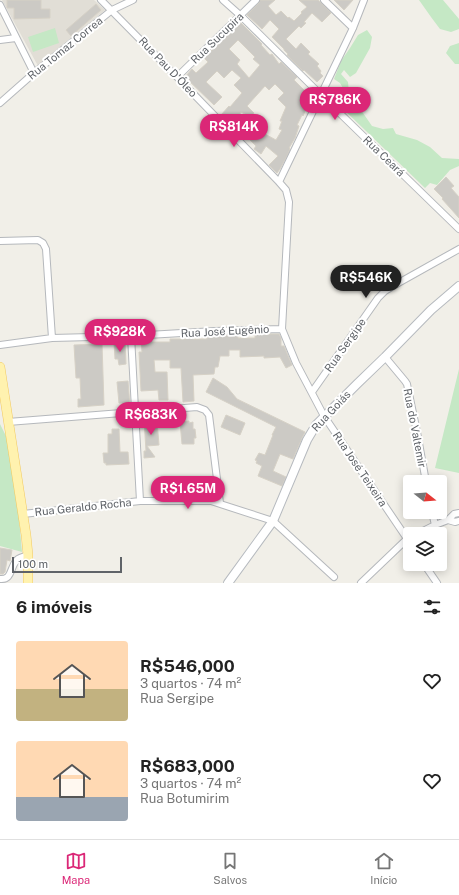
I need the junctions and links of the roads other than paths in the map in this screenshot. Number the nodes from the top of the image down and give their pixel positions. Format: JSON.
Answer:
{"nodes":[{"id":1,"x":101,"y":0,"type":"edge"},
{"id":2,"x":133,"y":0,"type":"edge"},
{"id":3,"x":223,"y":0,"type":"edge"},
{"id":4,"x":256,"y":0,"type":"edge"},
{"id":5,"x":324,"y":0,"type":"edge"},
{"id":6,"x":364,"y":0,"type":"edge"},
{"id":7,"x":0,"y":5,"type":"edge"},
{"id":8,"x":112,"y":10,"type":"junction"},
{"id":9,"x":241,"y":16,"type":"junction"},
{"id":10,"x":353,"y":28,"type":"junction"},
{"id":11,"x":16,"y":38,"type":"junction"},
{"id":12,"x":0,"y":40,"type":"edge"},
{"id":13,"x":34,"y":73,"type":"junction"},
{"id":14,"x":177,"y":76,"type":"junction"},
{"id":15,"x":321,"y":95,"type":"junction"},
{"id":16,"x":0,"y":103,"type":"edge"},
{"id":17,"x":279,"y":182,"type":"junction"},
{"id":18,"x":459,"y":229,"type":"edge"},
{"id":19,"x":0,"y":241,"type":"edge"},
{"id":20,"x":459,"y":249,"type":"edge"},
{"id":21,"x":459,"y":286,"type":"edge"},
{"id":22,"x":282,"y":329,"type":"junction"},
{"id":23,"x":131,"y":336,"type":"junction"},
{"id":24,"x":52,"y":338,"type":"junction"},
{"id":25,"x":0,"y":345,"type":"edge"},
{"id":26,"x":385,"y":356,"type":"junction"},
{"id":27,"x":0,"y":367,"type":"edge"},
{"id":28,"x":312,"y":392,"type":"junction"},
{"id":29,"x":135,"y":412,"type":"junction"},
{"id":30,"x":324,"y":416,"type":"junction"},
{"id":31,"x":8,"y":422,"type":"junction"},
{"id":32,"x":425,"y":475,"type":"edge"},
{"id":33,"x":140,"y":501,"type":"junction"},
{"id":34,"x":220,"y":503,"type":"junction"},
{"id":35,"x":459,"y":513,"type":"edge"},
{"id":36,"x":23,"y":514,"type":"junction"},
{"id":37,"x":434,"y":519,"type":"edge"},
{"id":38,"x":448,"y":520,"type":"junction"},
{"id":39,"x":273,"y":521,"type":"junction"},
{"id":40,"x":459,"y":521,"type":"edge"},
{"id":41,"x":435,"y":525,"type":"junction"},
{"id":42,"x":431,"y":527,"type":"edge"},
{"id":43,"x":403,"y":531,"type":"edge"},
{"id":44,"x":403,"y":545,"type":"edge"},
{"id":45,"x":28,"y":555,"type":"junction"},
{"id":46,"x":429,"y":571,"type":"edge"},
{"id":47,"x":334,"y":577,"type":"dead end"},
{"id":48,"x":0,"y":579,"type":"edge"},
{"id":49,"x":28,"y":583,"type":"edge"},
{"id":50,"x":228,"y":583,"type":"edge"},
{"id":51,"x":362,"y":583,"type":"edge"},
{"id":52,"x":437,"y":583,"type":"edge"}],
"edges":[{"from":1,"to":8,"type":"street","name":"Rua Pau D'Óleo"},
{"from":2,"to":8,"type":"street","name":"Rua Tomaz Correa"},
{"from":3,"to":9,"type":"street","name":"Rua Ceará"},
{"from":4,"to":9,"type":"street","name":"Rua Sucupira"},
{"from":5,"to":10,"type":"street"},
{"from":6,"to":10,"type":"street"},
{"from":7,"to":11,"type":"street"},
{"from":8,"to":13,"type":"street","name":"Rua Tomaz Correa"},
{"from":8,"to":14,"type":"street","name":"Rua Pau D'Óleo"},
{"from":9,"to":14,"type":"street","name":"Rua Sucupira"},
{"from":9,"to":15,"type":"street","name":"Rua Ceará"},
{"from":10,"to":15,"type":"street"},
{"from":11,"to":12,"type":"street"},
{"from":11,"to":13,"type":"street"},
{"from":13,"to":16,"type":"street","name":"Rua Tomaz Correa"},
{"from":14,"to":17,"type":"street","name":"Rua Pau D'Óleo"},
{"from":15,"to":17,"type":"street"},
{"from":15,"to":18,"type":"street","name":"Rua Ceará"},
{"from":17,"to":22,"type":"street","name":"Rua Pau D'Óleo"},
{"from":19,"to":24,"type":"street"},
{"from":20,"to":28,"type":"street","name":"Rua Sergipe"},
{"from":21,"to":26,"type":"street","name":"Rua Goiás"},
{"from":22,"to":23,"type":"street","name":"Rua José Eugênio"},
{"from":22,"to":28,"type":"street","name":"Rua José Teixeira"},
{"from":23,"to":24,"type":"street","name":"Rua José Eugênio"},
{"from":23,"to":29,"type":"street"},
{"from":24,"to":25,"type":"street","name":"Rua José Eugênio"},
{"from":26,"to":30,"type":"street","name":"Rua Goiás"},
{"from":26,"to":32,"type":"street","name":"Rua do Valtemir"},
{"from":27,"to":31,"type":"main road"},
{"from":28,"to":30,"type":"street","name":"Rua José Teixeira"},
{"from":29,"to":31,"type":"street"},
{"from":29,"to":33,"type":"street"},
{"from":29,"to":34,"type":"street"},
{"from":30,"to":39,"type":"street","name":"Rua Goiás"},
{"from":30,"to":43,"type":"street","name":"Rua José Teixeira"},
{"from":31,"to":36,"type":"main road"},
{"from":33,"to":34,"type":"street","name":"Rua Geraldo Rocha"},
{"from":33,"to":36,"type":"street","name":"Rua Geraldo Rocha"},
{"from":34,"to":39,"type":"street","name":"Rua Geraldo Rocha"},
{"from":35,"to":38,"type":"street"},
{"from":36,"to":45,"type":"main road"},
{"from":37,"to":41,"type":"street"},
{"from":38,"to":40,"type":"street"},
{"from":38,"to":41,"type":"street"},
{"from":39,"to":47,"type":"street","name":"Rua Geraldo Rocha"},
{"from":39,"to":50,"type":"street","name":"Rua Goiás"},
{"from":41,"to":42,"type":"street"},
{"from":44,"to":51,"type":"street"},
{"from":45,"to":48,"type":"street"},
{"from":45,"to":49,"type":"main road"},
{"from":46,"to":52,"type":"street"}]}
